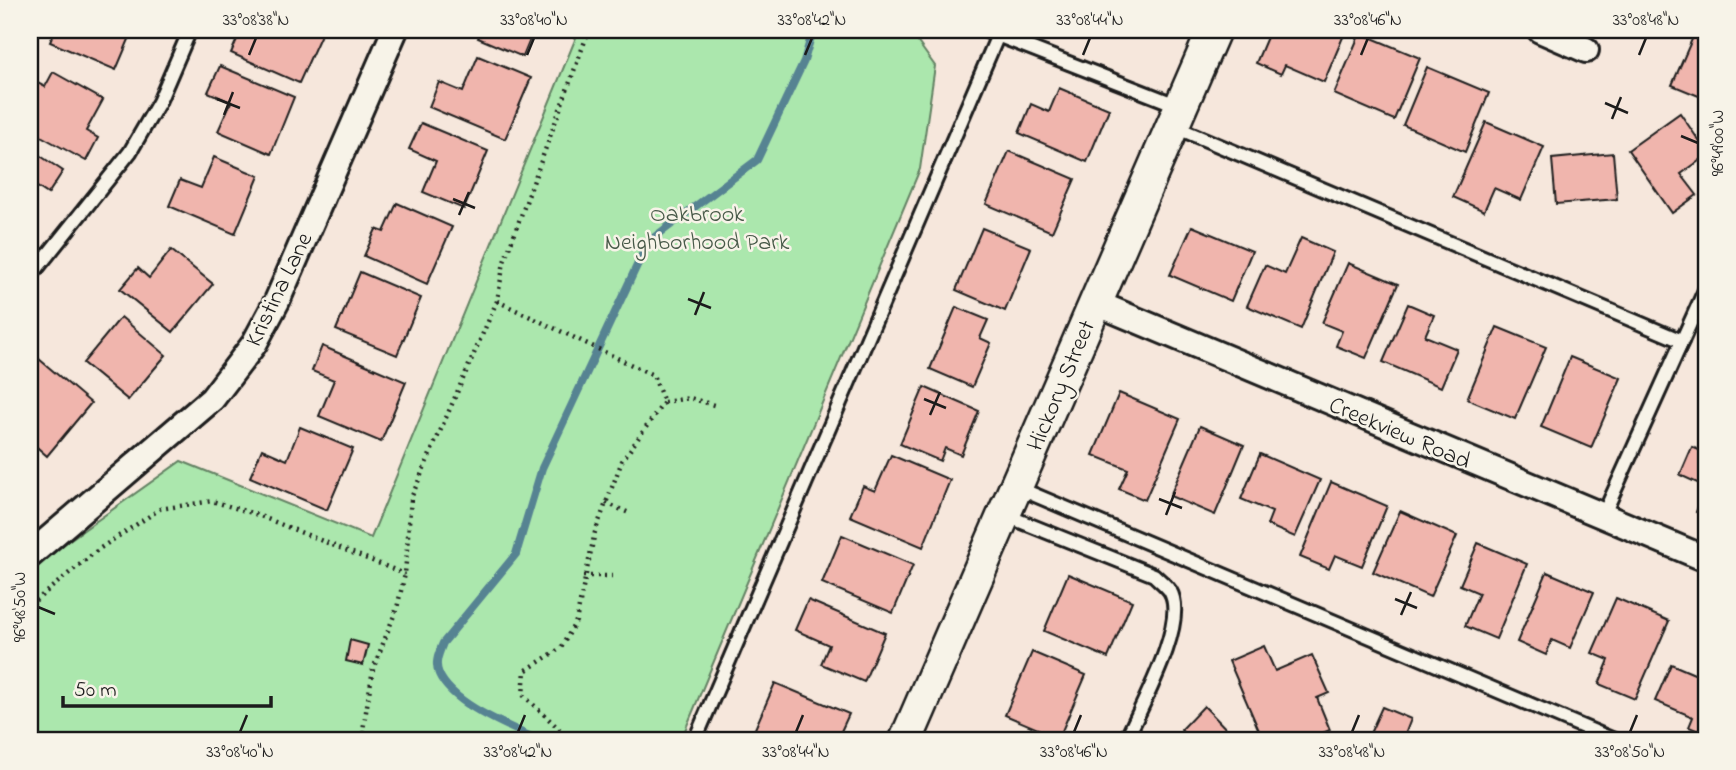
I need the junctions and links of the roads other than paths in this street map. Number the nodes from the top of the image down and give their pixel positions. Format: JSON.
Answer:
{"nodes":[{"id":1,"x":190,"y":30,"type":"edge"},
{"id":2,"x":395,"y":30,"type":"edge"},
{"id":3,"x":984,"y":30,"type":"edge"},
{"id":4,"x":1214,"y":30,"type":"edge"},
{"id":5,"x":1540,"y":30,"type":"edge"},
{"id":6,"x":998,"y":35,"type":"junction"},
{"id":7,"x":1586,"y":50,"type":"dead end"},
{"id":8,"x":1177,"y":116,"type":"junction"},
{"id":9,"x":30,"y":277,"type":"edge"},
{"id":10,"x":1706,"y":288,"type":"edge"},
{"id":11,"x":1096,"y":303,"type":"junction"},
{"id":12,"x":1682,"y":341,"type":"junction"},
{"id":13,"x":1010,"y":500,"type":"junction"},
{"id":14,"x":1603,"y":516,"type":"junction"},
{"id":15,"x":30,"y":555,"type":"edge"},
{"id":16,"x":1706,"y":559,"type":"edge"},
{"id":17,"x":695,"y":740,"type":"edge"},
{"id":18,"x":906,"y":740,"type":"edge"},
{"id":19,"x":1126,"y":740,"type":"edge"},
{"id":20,"x":1614,"y":740,"type":"edge"}],
"edges":[{"from":1,"to":9,"type":"lane"},
{"from":2,"to":15,"type":"street","name":"Kristina Lane"},
{"from":3,"to":6,"type":"lane"},
{"from":4,"to":8,"type":"street","name":"Hickory Street"},
{"from":5,"to":7,"type":"street"},
{"from":6,"to":8,"type":"lane"},
{"from":6,"to":17,"type":"lane"},
{"from":8,"to":11,"type":"street","name":"Hickory Street"},
{"from":8,"to":12,"type":"lane"},
{"from":10,"to":12,"type":"lane"},
{"from":11,"to":13,"type":"street","name":"Hickory Street"},
{"from":11,"to":14,"type":"street","name":"Creekview Road"},
{"from":12,"to":14,"type":"lane"},
{"from":13,"to":18,"type":"street","name":"Hickory Street"},
{"from":13,"to":19,"type":"lane"},
{"from":13,"to":20,"type":"lane"},
{"from":14,"to":16,"type":"street","name":"Creekview Road"}]}
